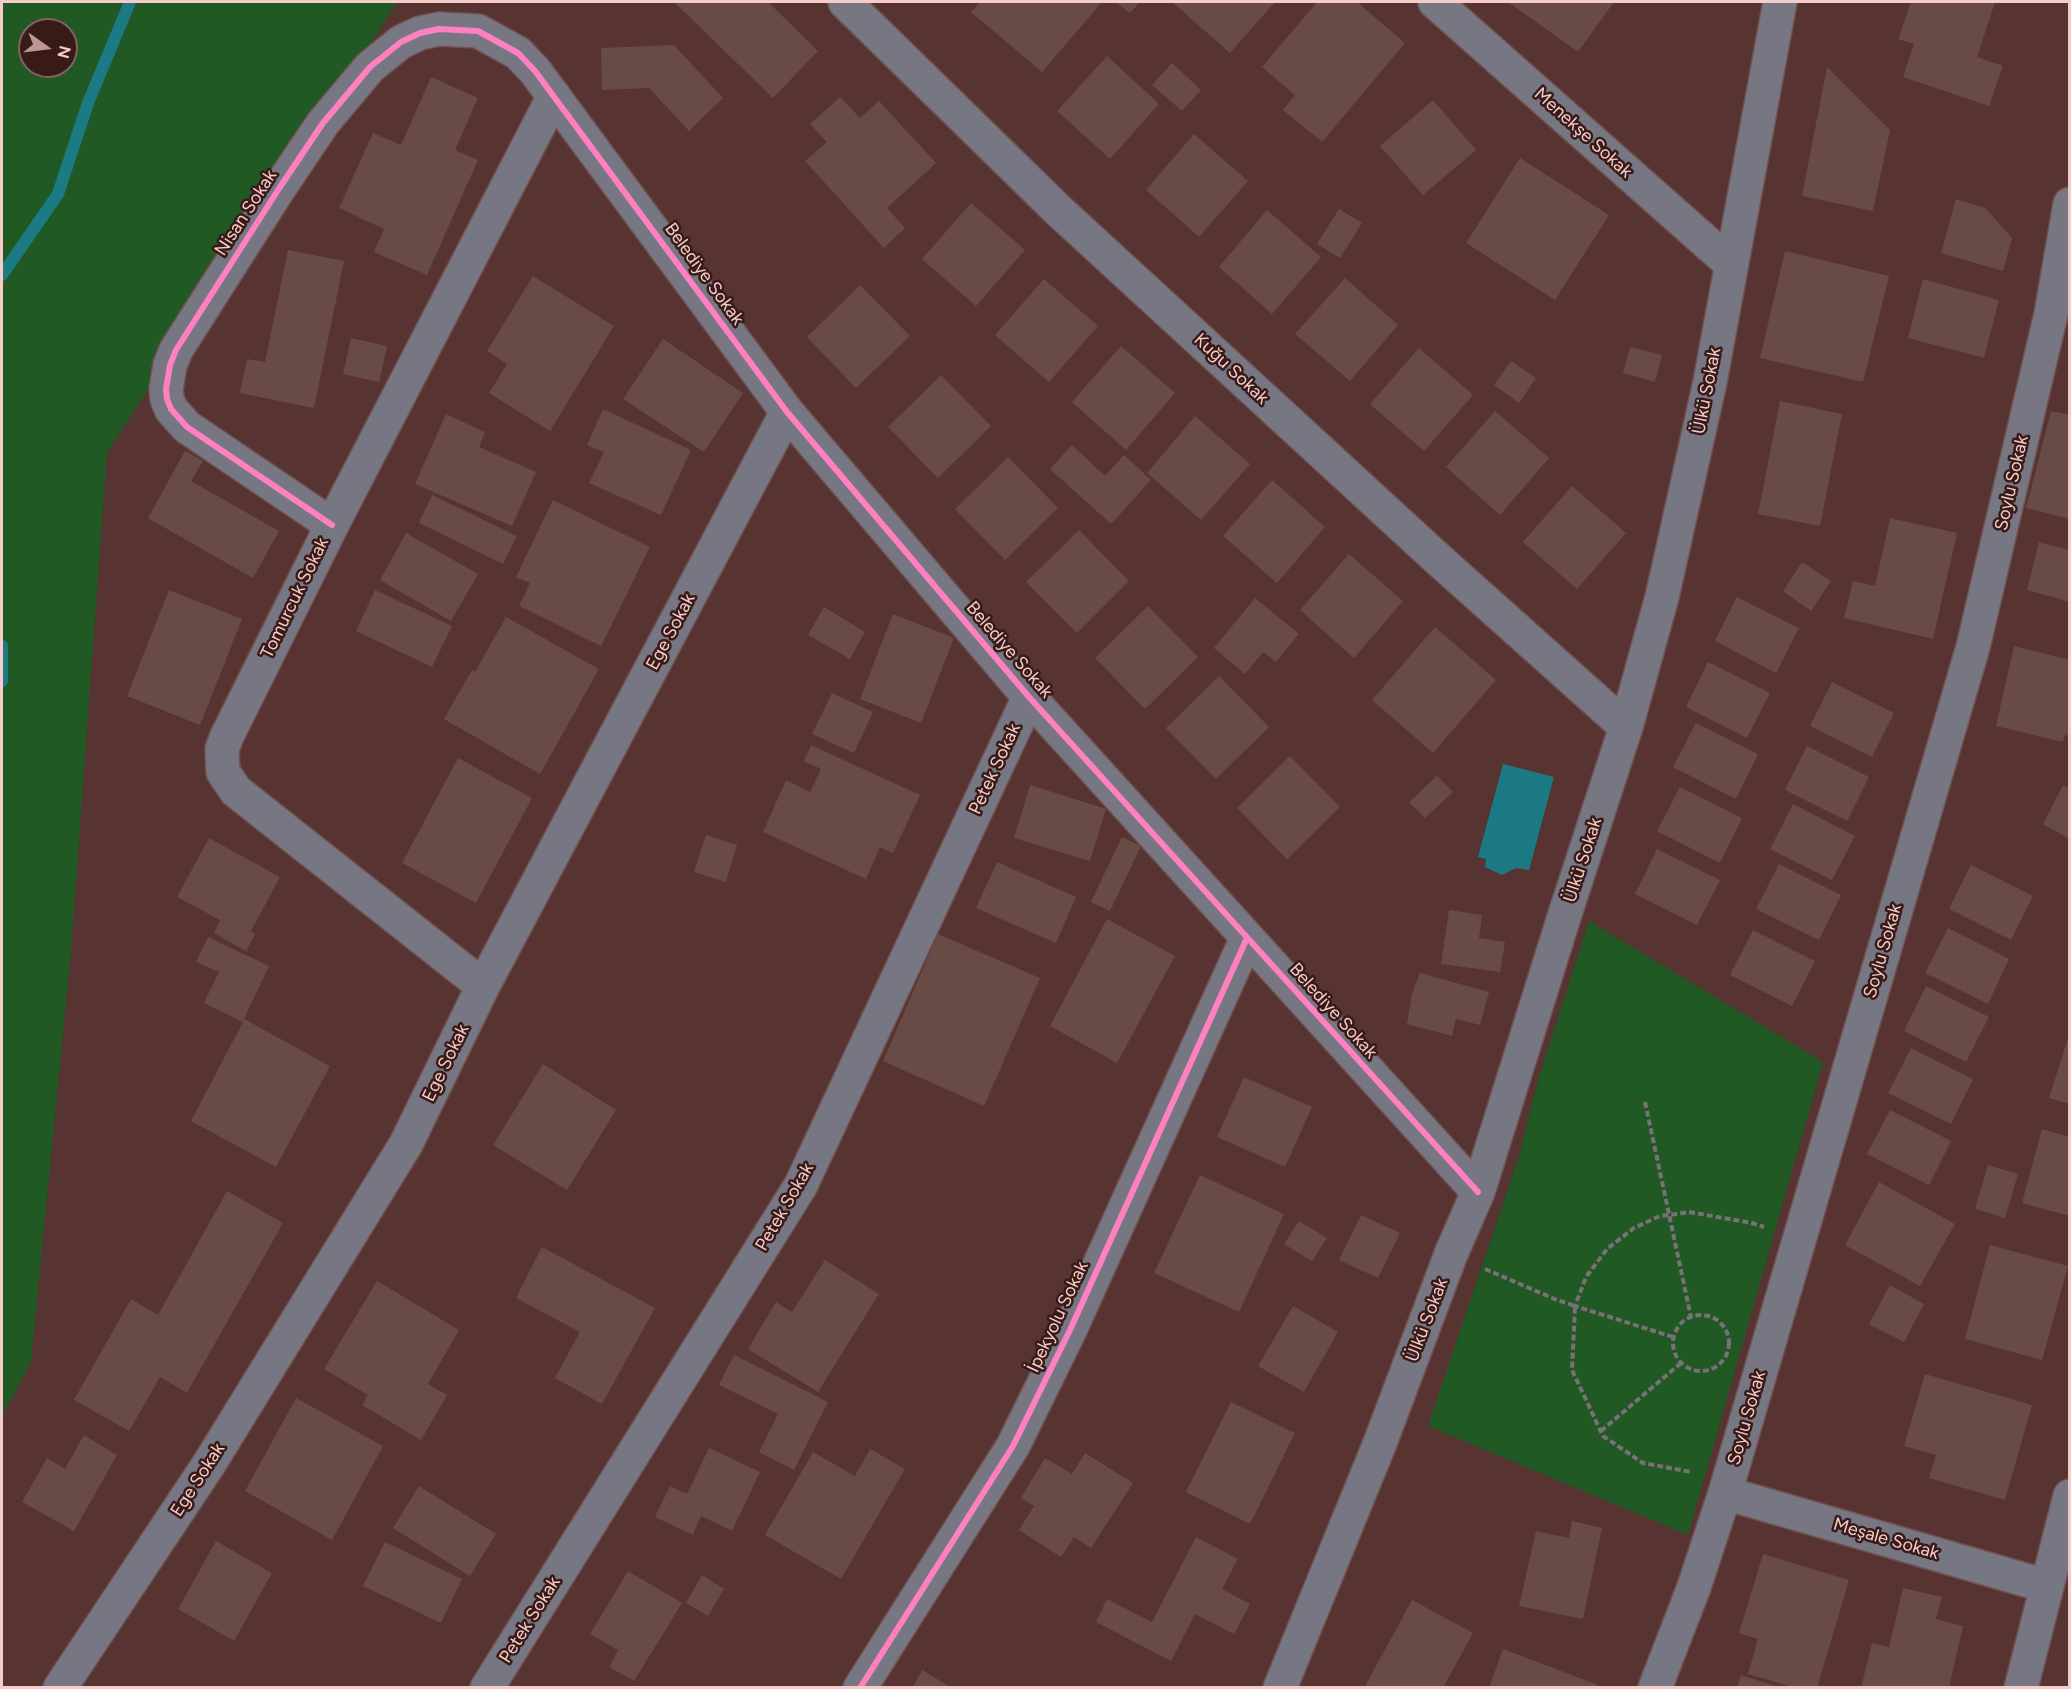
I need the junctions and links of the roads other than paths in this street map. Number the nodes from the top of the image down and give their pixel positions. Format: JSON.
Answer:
{"nodes":[{"id":1,"x":845,"y":2,"type":"edge"},
{"id":2,"x":1435,"y":2,"type":"edge"},
{"id":3,"x":1779,"y":2,"type":"edge"},
{"id":4,"x":554,"y":96,"type":"junction"},
{"id":5,"x":2070,"y":204,"type":"edge"},
{"id":6,"x":1731,"y":264,"type":"junction"},
{"id":7,"x":787,"y":412,"type":"junction"},
{"id":8,"x":332,"y":525,"type":"junction"},
{"id":9,"x":1029,"y":697,"type":"junction"},
{"id":10,"x":1626,"y":727,"type":"junction"},
{"id":11,"x":1247,"y":939,"type":"junction"},
{"id":12,"x":483,"y":986,"type":"junction"},
{"id":13,"x":1478,"y":1192,"type":"junction"},
{"id":14,"x":1725,"y":1493,"type":"junction"},
{"id":15,"x":2070,"y":1496,"type":"edge"},
{"id":16,"x":2046,"y":1586,"type":"junction"},
{"id":17,"x":60,"y":1688,"type":"edge"},
{"id":18,"x":488,"y":1688,"type":"edge"},
{"id":19,"x":860,"y":1688,"type":"edge"},
{"id":20,"x":1280,"y":1688,"type":"edge"},
{"id":21,"x":1655,"y":1688,"type":"edge"},
{"id":22,"x":2021,"y":1688,"type":"edge"}],
"edges":[{"from":1,"to":10,"type":"street","name":"Kuğu Sokak"},
{"from":2,"to":6,"type":"street","name":"Menekşe Sokak"},
{"from":3,"to":6,"type":"street","name":"Ülkü Sokak"},
{"from":4,"to":7,"type":"street","name":"Belediye Sokak"},
{"from":4,"to":8,"type":"street","name":"Tomurcuk Sokak"},
{"from":4,"to":8,"type":"street","name":"Nisan Sokak"},
{"from":5,"to":14,"type":"street","name":"Soylu Sokak"},
{"from":6,"to":10,"type":"street","name":"Ülkü Sokak"},
{"from":7,"to":9,"type":"street","name":"Belediye Sokak"},
{"from":7,"to":12,"type":"street","name":"Ege Sokak"},
{"from":8,"to":12,"type":"street","name":"Tomurcuk Sokak"},
{"from":9,"to":11,"type":"street","name":"Belediye Sokak"},
{"from":9,"to":18,"type":"street","name":"Petek Sokak"},
{"from":10,"to":13,"type":"street","name":"Ülkü Sokak"},
{"from":11,"to":13,"type":"street","name":"Belediye Sokak"},
{"from":11,"to":19,"type":"street","name":"İpekyolu Sokak"},
{"from":12,"to":17,"type":"street","name":"Ege Sokak"},
{"from":13,"to":20,"type":"street","name":"Ülkü Sokak"},
{"from":14,"to":16,"type":"street","name":"Meşale Sokak"},
{"from":14,"to":21,"type":"street","name":"Soylu Sokak"},
{"from":15,"to":16,"type":"street"},
{"from":16,"to":22,"type":"street"}]}
